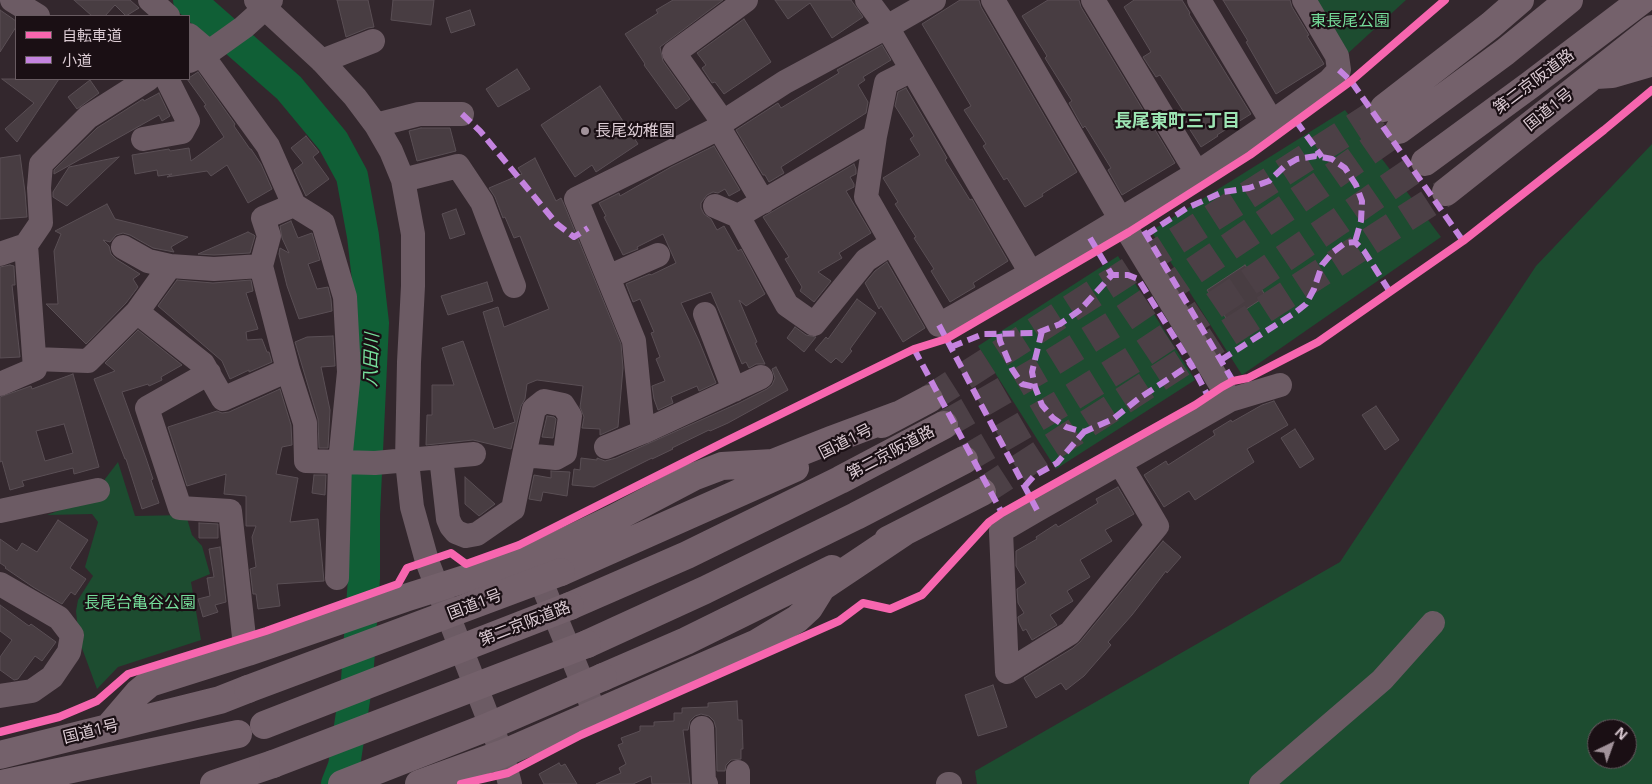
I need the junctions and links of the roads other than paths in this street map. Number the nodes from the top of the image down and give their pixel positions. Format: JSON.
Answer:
{"nodes":[{"id":1,"x":12,"y":0,"type":"edge"},
{"id":2,"x":150,"y":0,"type":"edge"},
{"id":3,"x":746,"y":0,"type":"edge"},
{"id":4,"x":867,"y":0,"type":"edge"},
{"id":5,"x":934,"y":0,"type":"edge"},
{"id":6,"x":993,"y":0,"type":"edge"},
{"id":7,"x":1093,"y":0,"type":"edge"},
{"id":8,"x":1199,"y":0,"type":"edge"},
{"id":9,"x":1304,"y":0,"type":"edge"},
{"id":10,"x":1494,"y":0,"type":"edge"},
{"id":11,"x":1520,"y":0,"type":"edge"},
{"id":12,"x":1569,"y":0,"type":"edge"},
{"id":13,"x":1642,"y":0,"type":"edge"},
{"id":14,"x":264,"y":3,"type":"edge"},
{"id":15,"x":36,"y":15,"type":"edge"},
{"id":16,"x":167,"y":15,"type":"edge"},
{"id":17,"x":887,"y":28,"type":"junction"},
{"id":18,"x":1652,"y":28,"type":"edge"},
{"id":19,"x":190,"y":36,"type":"edge"},
{"id":20,"x":373,"y":41,"type":"dead end"},
{"id":21,"x":204,"y":53,"type":"edge"},
{"id":22,"x":322,"y":61,"type":"junction"},
{"id":23,"x":1652,"y":61,"type":"edge"},
{"id":24,"x":912,"y":70,"type":"junction"},
{"id":25,"x":1592,"y":76,"type":"junction"},
{"id":26,"x":143,"y":80,"type":"edge"},
{"id":27,"x":168,"y":80,"type":"edge"},
{"id":28,"x":462,"y":114,"type":"dead end"},
{"id":29,"x":1272,"y":122,"type":"junction"},
{"id":30,"x":376,"y":125,"type":"junction"},
{"id":31,"x":721,"y":125,"type":"junction"},
{"id":32,"x":1399,"y":130,"type":"tunnel mouth"},
{"id":33,"x":875,"y":136,"type":"junction"},
{"id":34,"x":143,"y":139,"type":"dead end"},
{"id":35,"x":1425,"y":162,"type":"tunnel mouth"},
{"id":36,"x":1198,"y":173,"type":"junction"},
{"id":37,"x":404,"y":180,"type":"junction"},
{"id":38,"x":1446,"y":192,"type":"tunnel mouth"},
{"id":39,"x":763,"y":202,"type":"junction"},
{"id":40,"x":294,"y":205,"type":"junction"},
{"id":41,"x":715,"y":206,"type":"dead end"},
{"id":42,"x":738,"y":216,"type":"junction"},
{"id":43,"x":1121,"y":220,"type":"junction"},
{"id":44,"x":892,"y":244,"type":"junction"},
{"id":45,"x":26,"y":246,"type":"junction"},
{"id":46,"x":123,"y":247,"type":"dead end"},
{"id":47,"x":0,"y":254,"type":"edge"},
{"id":48,"x":658,"y":255,"type":"dead end"},
{"id":49,"x":170,"y":266,"type":"junction"},
{"id":50,"x":261,"y":266,"type":"junction"},
{"id":51,"x":1031,"y":273,"type":"junction"},
{"id":52,"x":608,"y":277,"type":"junction"},
{"id":53,"x":514,"y":286,"type":"dead end"},
{"id":54,"x":137,"y":312,"type":"junction"},
{"id":55,"x":702,"y":328,"type":"dead end"},
{"id":56,"x":35,"y":359,"type":"junction"},
{"id":57,"x":288,"y":370,"type":"junction"},
{"id":58,"x":209,"y":373,"type":"junction"},
{"id":59,"x":762,"y":377,"type":"dead end"},
{"id":60,"x":0,"y":384,"type":"edge"},
{"id":61,"x":1280,"y":385,"type":"dead end"},
{"id":62,"x":734,"y":390,"type":"junction"},
{"id":63,"x":929,"y":399,"type":"tunnel mouth"},
{"id":64,"x":1230,"y":400,"type":"junction"},
{"id":65,"x":898,"y":416,"type":"junction"},
{"id":66,"x":944,"y":425,"type":"tunnel mouth"},
{"id":67,"x":643,"y":432,"type":"junction"},
{"id":68,"x":606,"y":447,"type":"dead end"},
{"id":69,"x":474,"y":454,"type":"dead end"},
{"id":70,"x":524,"y":454,"type":"dead end"},
{"id":71,"x":441,"y":457,"type":"junction"},
{"id":72,"x":964,"y":460,"type":"tunnel mouth"},
{"id":73,"x":407,"y":461,"type":"junction"},
{"id":74,"x":345,"y":462,"type":"junction"},
{"id":75,"x":1120,"y":463,"type":"junction"},
{"id":76,"x":98,"y":490,"type":"dead end"},
{"id":77,"x":982,"y":492,"type":"tunnel mouth"},
{"id":78,"x":0,"y":512,"type":"edge"},
{"id":79,"x":904,"y":532,"type":"junction"},
{"id":80,"x":531,"y":558,"type":"junction"},
{"id":81,"x":336,"y":578,"type":"dead end"},
{"id":82,"x":0,"y":584,"type":"edge"},
{"id":83,"x":437,"y":588,"type":"junction"},
{"id":84,"x":1433,"y":624,"type":"dead end"},
{"id":85,"x":248,"y":652,"type":"junction"},
{"id":86,"x":0,"y":696,"type":"edge"},
{"id":87,"x":595,"y":713,"type":"junction"},
{"id":88,"x":108,"y":728,"type":"junction"},
{"id":89,"x":702,"y":728,"type":"dead end"},
{"id":90,"x":238,"y":734,"type":"junction"},
{"id":91,"x":502,"y":754,"type":"junction"},
{"id":92,"x":0,"y":755,"type":"edge"},
{"id":93,"x":261,"y":768,"type":"junction"},
{"id":94,"x":1,"y":784,"type":"edge"},
{"id":95,"x":89,"y":784,"type":"edge"},
{"id":96,"x":214,"y":784,"type":"edge"},
{"id":97,"x":220,"y":784,"type":"edge"},
{"id":98,"x":342,"y":784,"type":"edge"},
{"id":99,"x":418,"y":784,"type":"edge"},
{"id":100,"x":510,"y":784,"type":"edge"},
{"id":101,"x":706,"y":784,"type":"edge"},
{"id":102,"x":1261,"y":784,"type":"edge"}],
"edges":[{"from":1,"to":15,"type":"street"},
{"from":2,"to":16,"type":"street"},
{"from":3,"to":31,"type":"street"},
{"from":4,"to":17,"type":"street"},
{"from":5,"to":17,"type":"street"},
{"from":6,"to":43,"type":"street"},
{"from":7,"to":36,"type":"street"},
{"from":8,"to":29,"type":"street"},
{"from":9,"to":29,"type":"street"},
{"from":10,"to":11,"type":"highway"},
{"from":12,"to":32,"type":"highway"},
{"from":13,"to":35,"type":"highway","name":"第二京阪道路"},
{"from":14,"to":21,"type":"street"},
{"from":14,"to":22,"type":"street"},
{"from":17,"to":24,"type":"street"},
{"from":17,"to":31,"type":"street"},
{"from":18,"to":25,"type":"highway","name":"国道1号"},
{"from":19,"to":21,"type":"street"},
{"from":20,"to":22,"type":"street"},
{"from":21,"to":40,"type":"street"},
{"from":22,"to":30,"type":"street"},
{"from":23,"to":25,"type":"highway"},
{"from":24,"to":33,"type":"street"},
{"from":24,"to":51,"type":"street"},
{"from":25,"to":38,"type":"highway","name":"国道1号"},
{"from":26,"to":45,"type":"street"},
{"from":27,"to":34,"type":"street"},
{"from":28,"to":30,"type":"street"},
{"from":29,"to":36,"type":"street"},
{"from":30,"to":37,"type":"street"},
{"from":31,"to":39,"type":"street"},
{"from":31,"to":52,"type":"street"},
{"from":33,"to":39,"type":"street"},
{"from":33,"to":44,"type":"street"},
{"from":36,"to":43,"type":"street"},
{"from":37,"to":53,"type":"street"},
{"from":37,"to":73,"type":"street"},
{"from":39,"to":42,"type":"street"},
{"from":40,"to":50,"type":"street"},
{"from":40,"to":74,"type":"street"},
{"from":41,"to":42,"type":"street"},
{"from":42,"to":44,"type":"street"},
{"from":43,"to":51,"type":"street"},
{"from":43,"to":64,"type":"street"},
{"from":44,"to":51,"type":"street"},
{"from":45,"to":47,"type":"street"},
{"from":45,"to":56,"type":"street"},
{"from":46,"to":49,"type":"street"},
{"from":48,"to":52,"type":"street"},
{"from":49,"to":50,"type":"street"},
{"from":49,"to":54,"type":"street"},
{"from":50,"to":57,"type":"street"},
{"from":52,"to":67,"type":"street"},
{"from":54,"to":56,"type":"street"},
{"from":54,"to":58,"type":"street"},
{"from":55,"to":62,"type":"street"},
{"from":56,"to":60,"type":"street"},
{"from":57,"to":58,"type":"street"},
{"from":57,"to":74,"type":"street"},
{"from":58,"to":85,"type":"street"},
{"from":59,"to":62,"type":"street"},
{"from":61,"to":64,"type":"street"},
{"from":62,"to":67,"type":"street"},
{"from":63,"to":65,"type":"highway","name":"国道1号"},
{"from":64,"to":75,"type":"street"},
{"from":65,"to":80,"type":"highway"},
{"from":65,"to":88,"type":"highway","name":"国道1号","bridge":true},
{"from":66,"to":90,"type":"highway","name":"第二京阪道路","bridge":true},
{"from":67,"to":68,"type":"street"},
{"from":69,"to":71,"type":"street"},
{"from":70,"to":71,"type":"street"},
{"from":71,"to":73,"type":"street"},
{"from":72,"to":93,"type":"highway","bridge":true},
{"from":73,"to":74,"type":"street"},
{"from":73,"to":83,"type":"street"},
{"from":74,"to":81,"type":"street"},
{"from":75,"to":75,"type":"street"},
{"from":76,"to":78,"type":"street"},
{"from":77,"to":79,"type":"highway"},
{"from":79,"to":87,"type":"highway"},
{"from":79,"to":98,"type":"highway","bridge":true},
{"from":80,"to":83,"type":"highway"},
{"from":80,"to":87,"type":"street"},
{"from":82,"to":86,"type":"street"},
{"from":83,"to":85,"type":"highway"},
{"from":83,"to":91,"type":"street"},
{"from":84,"to":102,"type":"street"},
{"from":85,"to":88,"type":"highway"},
{"from":87,"to":91,"type":"highway"},
{"from":88,"to":92,"type":"highway","name":"国道1号"},
{"from":89,"to":101,"type":"street"},
{"from":90,"to":94,"type":"highway"},
{"from":90,"to":95,"type":"highway","name":"第二京阪道路"},
{"from":91,"to":99,"type":"highway"},
{"from":91,"to":100,"type":"street"},
{"from":93,"to":96,"type":"highway"},
{"from":93,"to":97,"type":"highway"}]}
